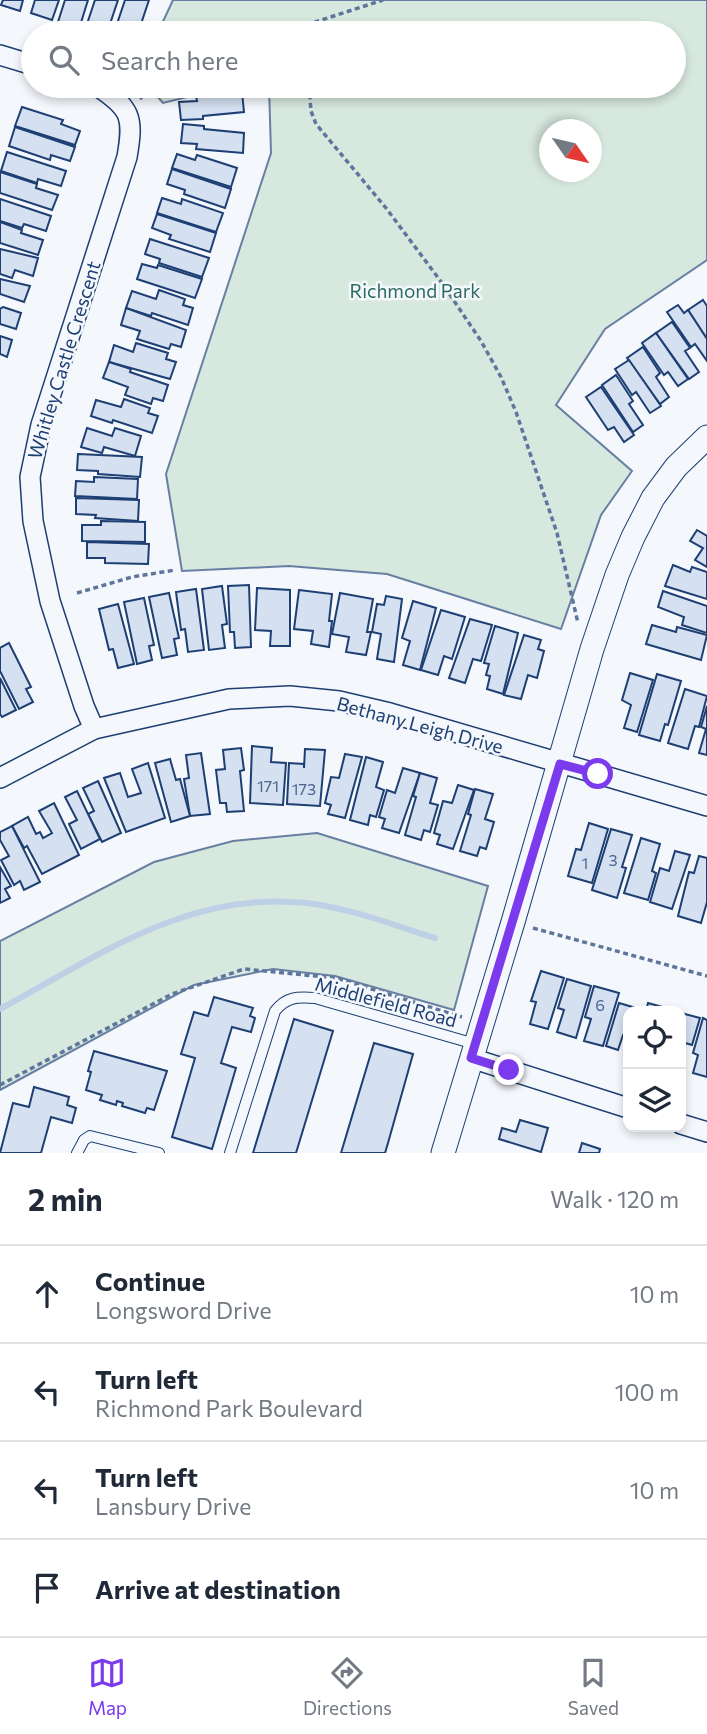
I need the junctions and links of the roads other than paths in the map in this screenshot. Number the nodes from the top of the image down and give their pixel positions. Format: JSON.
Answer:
{"nodes":[{"id":1,"x":0,"y":55,"type":"edge"},
{"id":2,"x":21,"y":61,"type":"edge"},
{"id":3,"x":115,"y":98,"type":"edge"},
{"id":4,"x":707,"y":437,"type":"edge"},
{"id":5,"x":94,"y":729,"type":"junction"},
{"id":6,"x":560,"y":764,"type":"junction"},
{"id":7,"x":0,"y":778,"type":"edge"},
{"id":8,"x":707,"y":806,"type":"edge"},
{"id":9,"x":473,"y":1051,"type":"junction"},
{"id":10,"x":623,"y":1106,"type":"edge"},
{"id":11,"x":686,"y":1126,"type":"edge"},
{"id":12,"x":707,"y":1132,"type":"edge"},
{"id":13,"x":77,"y":1153,"type":"edge"},
{"id":14,"x":159,"y":1153,"type":"edge"},
{"id":15,"x":230,"y":1153,"type":"edge"},
{"id":16,"x":443,"y":1153,"type":"edge"}],
"edges":[{"from":1,"to":2,"type":"street"},
{"from":3,"to":5,"type":"street","name":"Whitley Castle Crescent"},
{"from":4,"to":6,"type":"street"},
{"from":5,"to":6,"type":"street","name":"Bethany Leigh Drive"},
{"from":5,"to":7,"type":"street","name":"Bethany Leigh Drive"},
{"from":6,"to":8,"type":"street","name":"Bethany Leigh Drive"},
{"from":6,"to":9,"type":"street"},
{"from":9,"to":10,"type":"street"},
{"from":9,"to":15,"type":"lane","name":"Middlefield Road"},
{"from":9,"to":16,"type":"street"},
{"from":11,"to":12,"type":"street"},
{"from":13,"to":14,"type":"lane"}]}
